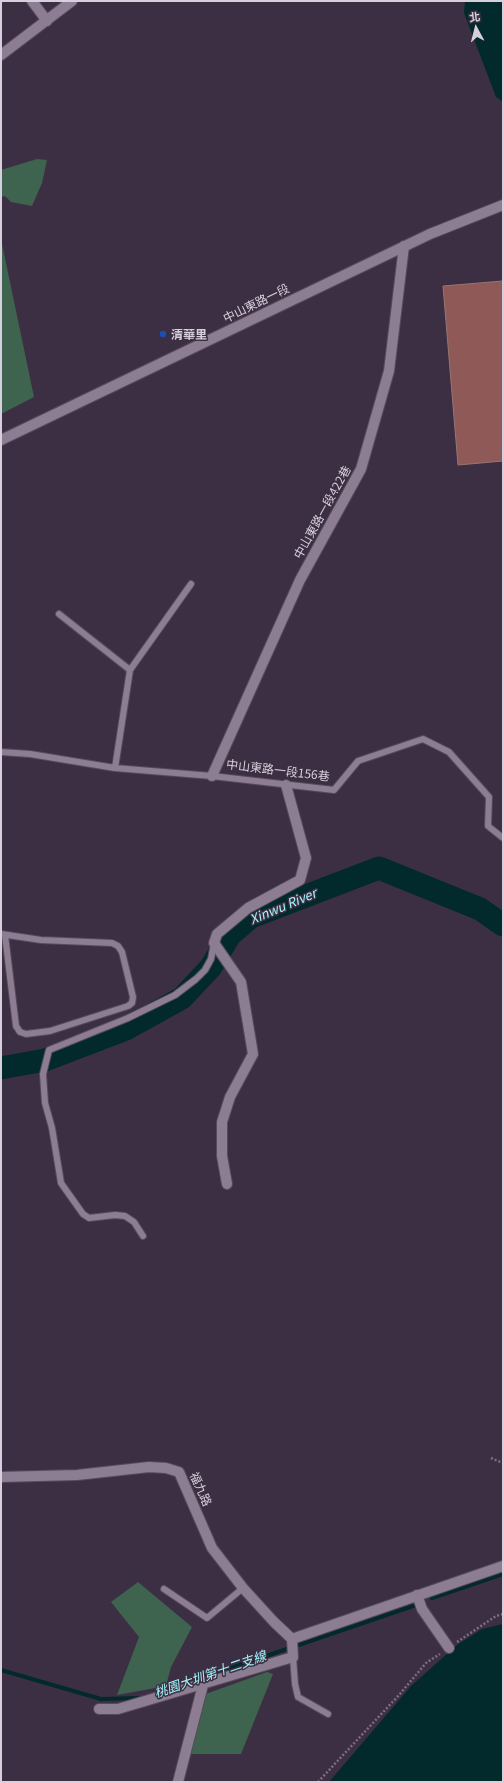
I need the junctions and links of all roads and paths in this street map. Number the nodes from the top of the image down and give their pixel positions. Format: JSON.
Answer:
{"nodes":[{"id":1,"x":32,"y":1,"type":"edge"},
{"id":2,"x":72,"y":1,"type":"edge"},
{"id":3,"x":47,"y":21,"type":"junction"},
{"id":4,"x":1,"y":55,"type":"edge"},
{"id":5,"x":503,"y":205,"type":"edge"},
{"id":6,"x":404,"y":246,"type":"junction"},
{"id":7,"x":1,"y":440,"type":"edge"},
{"id":8,"x":191,"y":584,"type":"dead end"},
{"id":9,"x":60,"y":614,"type":"dead end"},
{"id":10,"x":130,"y":670,"type":"junction"},
{"id":11,"x":1,"y":752,"type":"edge"},
{"id":12,"x":115,"y":768,"type":"junction"},
{"id":13,"x":212,"y":776,"type":"junction"},
{"id":14,"x":286,"y":785,"type":"junction"},
{"id":15,"x":503,"y":838,"type":"edge"},
{"id":16,"x":3,"y":934,"type":"edge"},
{"id":17,"x":217,"y":947,"type":"junction"},
{"id":18,"x":227,"y":1184,"type":"dead end"},
{"id":19,"x":143,"y":1236,"type":"dead end"},
{"id":20,"x":491,"y":1458,"type":"dead end"},
{"id":21,"x":503,"y":1463,"type":"edge"},
{"id":22,"x":1,"y":1477,"type":"edge"},
{"id":23,"x":503,"y":1566,"type":"edge"},
{"id":24,"x":243,"y":1588,"type":"junction"},
{"id":25,"x":164,"y":1589,"type":"dead end"},
{"id":26,"x":417,"y":1595,"type":"junction"},
{"id":27,"x":503,"y":1614,"type":"edge"},
{"id":28,"x":292,"y":1639,"type":"junction"},
{"id":29,"x":449,"y":1648,"type":"junction"},
{"id":30,"x":293,"y":1658,"type":"junction"},
{"id":31,"x":203,"y":1685,"type":"junction"},
{"id":32,"x":99,"y":1709,"type":"dead end"},
{"id":33,"x":328,"y":1714,"type":"dead end"},
{"id":34,"x":178,"y":1782,"type":"edge"},
{"id":35,"x":318,"y":1782,"type":"edge"}],
"edges":[{"from":1,"to":3,"type":"street"},
{"from":2,"to":3,"type":"street"},
{"from":3,"to":4,"type":"street"},
{"from":5,"to":6,"type":"street","name":"中山東路一段"},
{"from":6,"to":7,"type":"street","name":"中山東路一段"},
{"from":6,"to":13,"type":"street","name":"中山東路一段422巷"},
{"from":8,"to":10,"type":"lane"},
{"from":9,"to":10,"type":"lane"},
{"from":10,"to":12,"type":"lane"},
{"from":11,"to":12,"type":"lane","name":"中山東路一段156巷"},
{"from":12,"to":13,"type":"lane","name":"中山東路一段156巷"},
{"from":13,"to":14,"type":"lane","name":"中山東路一段156巷"},
{"from":14,"to":15,"type":"lane","name":"中山東路一段156巷"},
{"from":14,"to":17,"type":"street"},
{"from":16,"to":16,"type":"lane"},
{"from":17,"to":18,"type":"street"},
{"from":17,"to":19,"type":"lane"},
{"from":20,"to":21,"type":"path"},
{"from":22,"to":24,"type":"street","name":"福九路"},
{"from":23,"to":26,"type":"street"},
{"from":24,"to":25,"type":"lane"},
{"from":24,"to":28,"type":"street","name":"福九路"},
{"from":26,"to":28,"type":"street"},
{"from":26,"to":29,"type":"street"},
{"from":27,"to":29,"type":"path"},
{"from":28,"to":30,"type":"street"},
{"from":29,"to":35,"type":"path"},
{"from":30,"to":31,"type":"street"},
{"from":30,"to":33,"type":"lane"},
{"from":31,"to":32,"type":"street"},
{"from":31,"to":34,"type":"street"}]}
